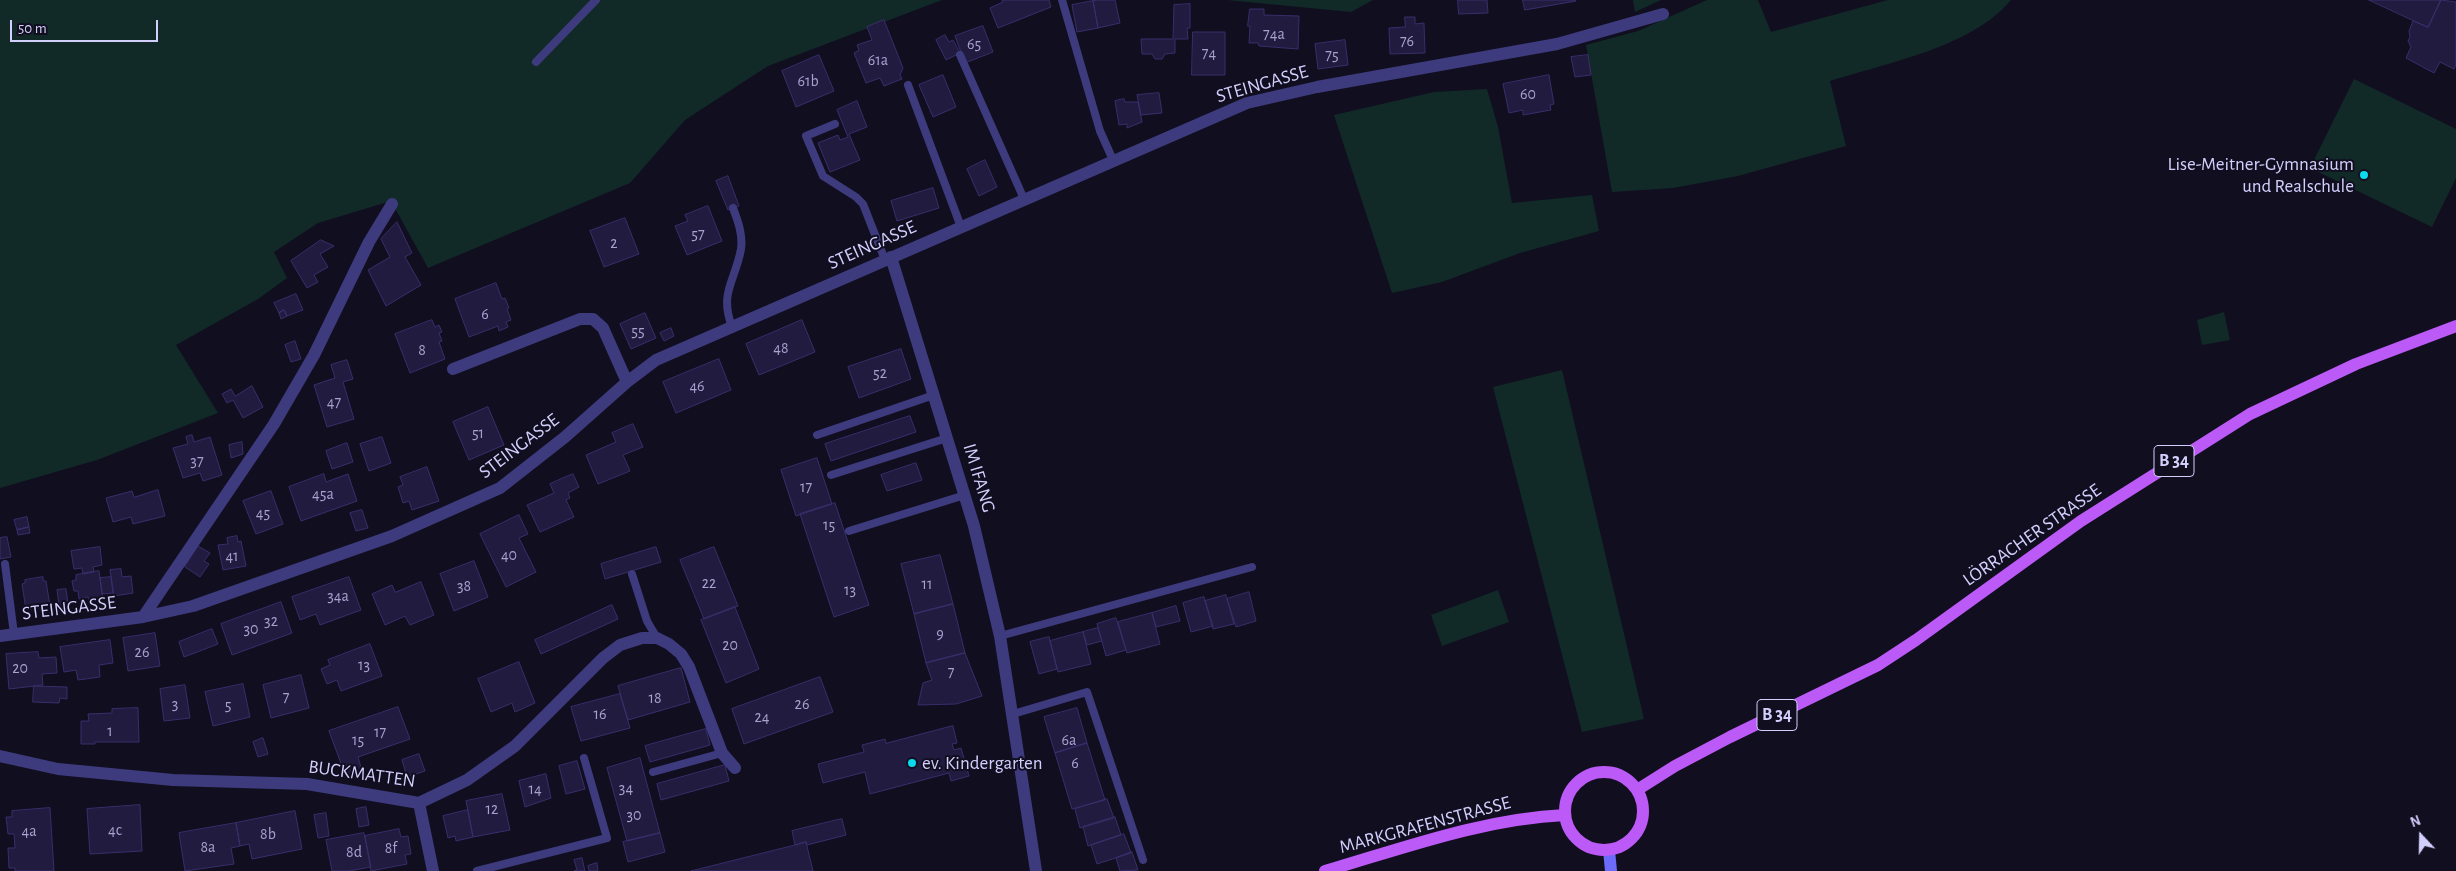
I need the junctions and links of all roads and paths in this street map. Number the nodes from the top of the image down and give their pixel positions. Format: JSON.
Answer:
{"nodes":[{"id":1,"x":596,"y":0,"type":"edge"},
{"id":2,"x":1062,"y":0,"type":"edge"},
{"id":3,"x":1663,"y":14,"type":"dead end"},
{"id":4,"x":960,"y":55,"type":"dead end"},
{"id":5,"x":536,"y":62,"type":"dead end"},
{"id":6,"x":908,"y":85,"type":"dead end"},
{"id":7,"x":835,"y":124,"type":"dead end"},
{"id":8,"x":1113,"y":160,"type":"junction"},
{"id":9,"x":1024,"y":199,"type":"junction"},
{"id":10,"x":392,"y":204,"type":"dead end"},
{"id":11,"x":733,"y":208,"type":"dead end"},
{"id":12,"x":962,"y":227,"type":"junction"},
{"id":13,"x":888,"y":259,"type":"junction"},
{"id":14,"x":2456,"y":326,"type":"edge"},
{"id":15,"x":732,"y":327,"type":"junction"},
{"id":16,"x":453,"y":369,"type":"dead end"},
{"id":17,"x":627,"y":382,"type":"junction"},
{"id":18,"x":934,"y":394,"type":"junction"},
{"id":19,"x":818,"y":435,"type":"dead end"},
{"id":20,"x":948,"y":438,"type":"junction"},
{"id":21,"x":831,"y":475,"type":"dead end"},
{"id":22,"x":965,"y":495,"type":"junction"},
{"id":23,"x":849,"y":531,"type":"dead end"},
{"id":24,"x":5,"y":564,"type":"dead end"},
{"id":25,"x":1252,"y":567,"type":"dead end"},
{"id":26,"x":632,"y":574,"type":"dead end"},
{"id":27,"x":143,"y":617,"type":"junction"},
{"id":28,"x":14,"y":634,"type":"junction"},
{"id":29,"x":0,"y":636,"type":"edge"},
{"id":30,"x":1000,"y":636,"type":"junction"},
{"id":31,"x":657,"y":638,"type":"junction"},
{"id":32,"x":1013,"y":714,"type":"junction"},
{"id":33,"x":722,"y":753,"type":"junction"},
{"id":34,"x":0,"y":756,"type":"edge"},
{"id":35,"x":584,"y":758,"type":"dead end"},
{"id":36,"x":735,"y":768,"type":"dead end"},
{"id":37,"x":653,"y":772,"type":"dead end"},
{"id":38,"x":1637,"y":790,"type":"junction"},
{"id":39,"x":419,"y":803,"type":"junction"},
{"id":40,"x":1565,"y":814,"type":"junction"},
{"id":41,"x":1609,"y":850,"type":"junction"},
{"id":42,"x":1143,"y":860,"type":"dead end"},
{"id":43,"x":433,"y":871,"type":"edge"},
{"id":44,"x":477,"y":871,"type":"edge"},
{"id":45,"x":1036,"y":871,"type":"edge"},
{"id":46,"x":1325,"y":871,"type":"edge"},
{"id":47,"x":1611,"y":871,"type":"edge"}],
"edges":[{"from":1,"to":5,"type":"lane"},
{"from":2,"to":8,"type":"lane"},
{"from":3,"to":8,"type":"street","name":"STEINGASSE"},
{"from":4,"to":9,"type":"lane"},
{"from":6,"to":12,"type":"lane"},
{"from":7,"to":13,"type":"lane"},
{"from":8,"to":9,"type":"street","name":"STEINGASSE"},
{"from":9,"to":12,"type":"street","name":"STEINGASSE"},
{"from":10,"to":27,"type":"street","name":"STEINGASSE"},
{"from":11,"to":15,"type":"lane"},
{"from":12,"to":13,"type":"street","name":"STEINGASSE"},
{"from":13,"to":15,"type":"street","name":"STEINGASSE"},
{"from":13,"to":18,"type":"street","name":"IM IFANG"},
{"from":14,"to":38,"type":"main road","name":"LÖRRACHER STRASSE","number":"B 34"},
{"from":15,"to":17,"type":"street","name":"STEINGASSE"},
{"from":16,"to":17,"type":"street"},
{"from":17,"to":27,"type":"street","name":"STEINGASSE"},
{"from":18,"to":19,"type":"lane"},
{"from":18,"to":20,"type":"street","name":"IM IFANG"},
{"from":20,"to":21,"type":"lane"},
{"from":20,"to":22,"type":"street","name":"IM IFANG"},
{"from":22,"to":23,"type":"lane"},
{"from":22,"to":30,"type":"street","name":"IM IFANG"},
{"from":24,"to":28,"type":"lane"},
{"from":25,"to":30,"type":"lane"},
{"from":26,"to":31,"type":"lane"},
{"from":27,"to":28,"type":"street","name":"STEINGASSE"},
{"from":28,"to":29,"type":"street","name":"STEINGASSE"},
{"from":30,"to":32,"type":"street","name":"IM IFANG"},
{"from":31,"to":33,"type":"street"},
{"from":31,"to":39,"type":"street","name":"BUCKMATTEN"},
{"from":32,"to":42,"type":"lane"},
{"from":32,"to":45,"type":"street","name":"IM IFANG"},
{"from":33,"to":36,"type":"street"},
{"from":33,"to":37,"type":"lane"},
{"from":34,"to":39,"type":"street","name":"BUCKMATTEN"},
{"from":35,"to":44,"type":"lane"},
{"from":38,"to":40,"type":"main road"},
{"from":38,"to":41,"type":"main road"},
{"from":39,"to":43,"type":"street"},
{"from":40,"to":41,"type":"main road"},
{"from":40,"to":46,"type":"main road","name":"MARKGRAFENSTRASSE"},
{"from":41,"to":47,"type":"street"}]}
